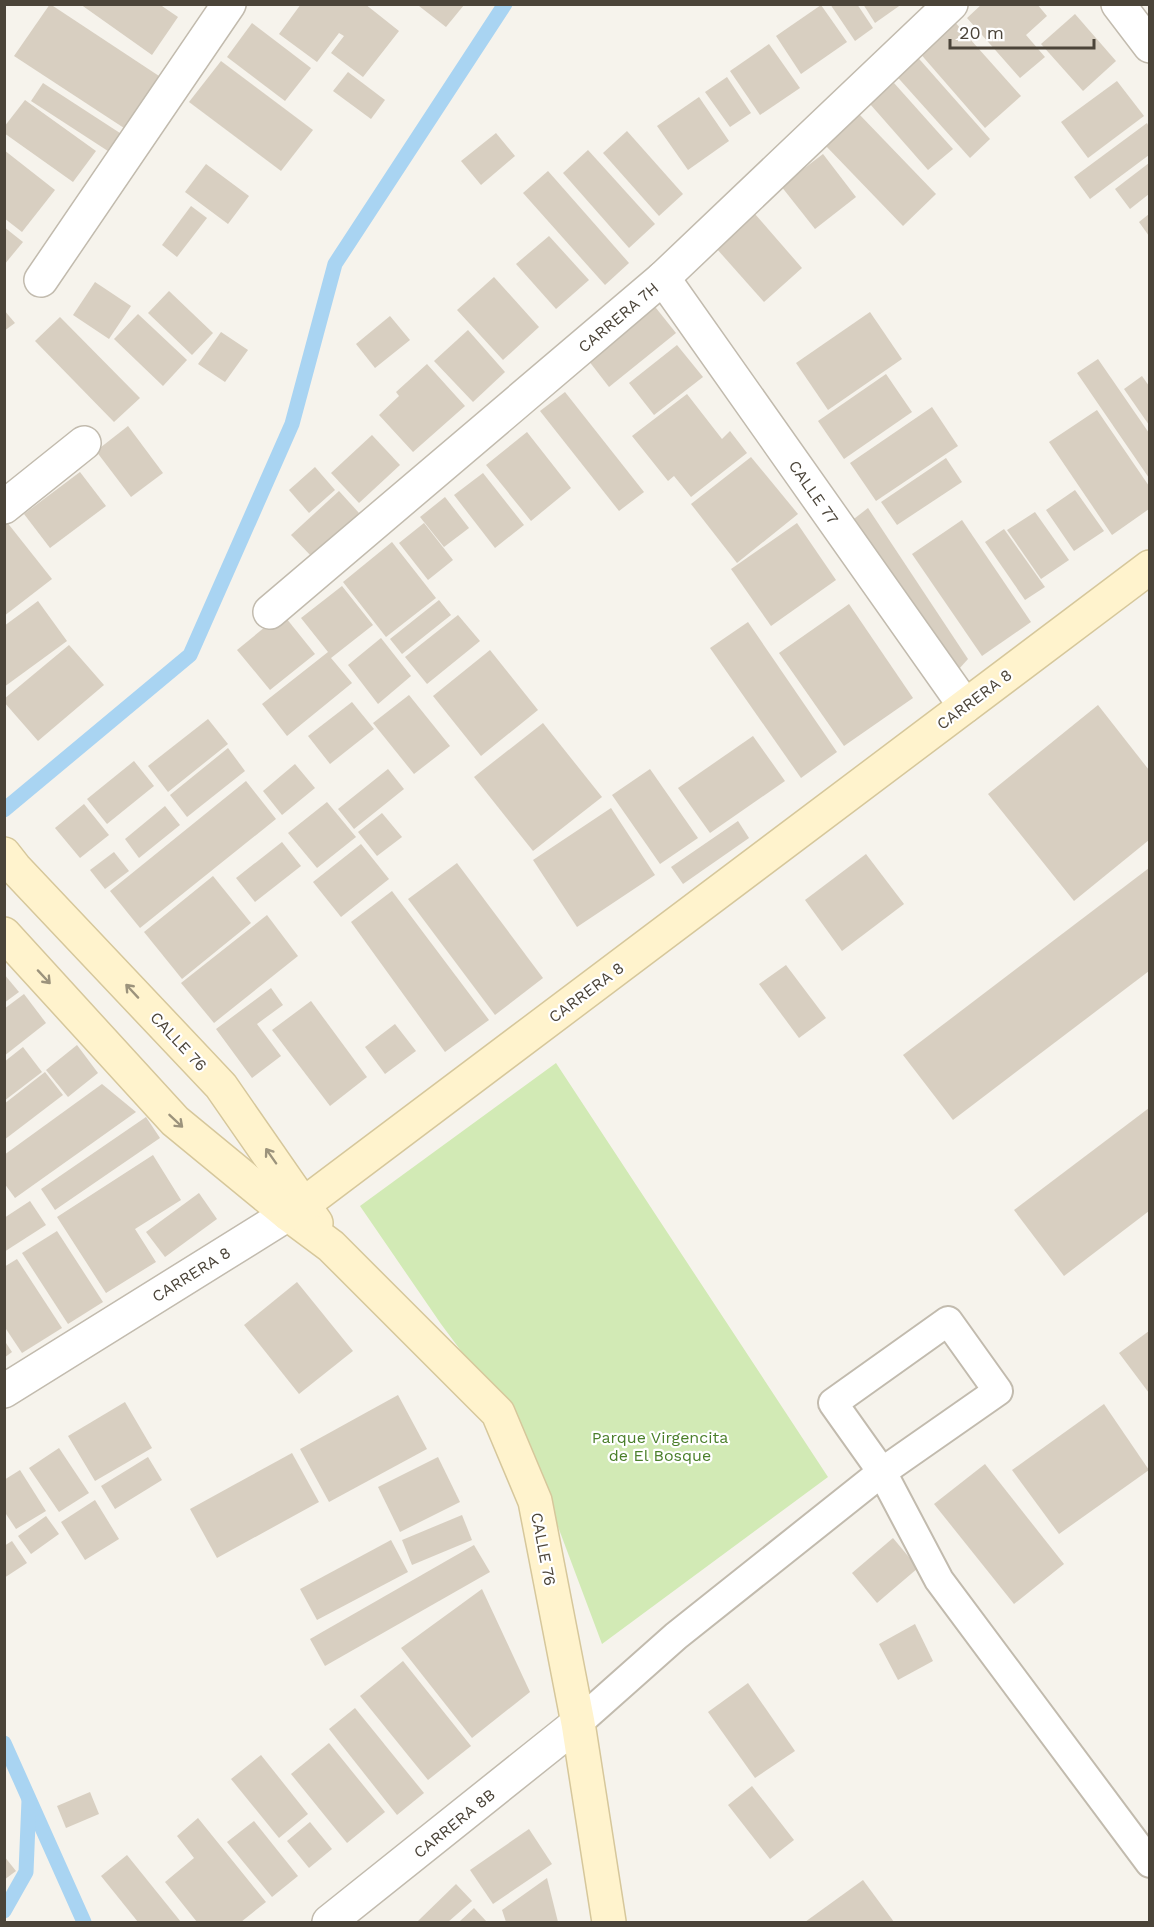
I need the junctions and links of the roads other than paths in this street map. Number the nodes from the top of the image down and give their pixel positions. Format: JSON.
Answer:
{"nodes":[{"id":1,"x":229,"y":4,"type":"edge"},
{"id":2,"x":951,"y":4,"type":"edge"},
{"id":3,"x":1119,"y":4,"type":"edge"},
{"id":4,"x":1149,"y":46,"type":"edge"},
{"id":5,"x":663,"y":278,"type":"junction"},
{"id":6,"x":41,"y":280,"type":"dead end"},
{"id":7,"x":84,"y":443,"type":"dead end"},
{"id":8,"x":4,"y":507,"type":"edge"},
{"id":9,"x":1149,"y":567,"type":"edge"},
{"id":10,"x":270,"y":612,"type":"dead end"},
{"id":11,"x":965,"y":706,"type":"junction"},
{"id":12,"x":10,"y":861,"type":"edge"},
{"id":13,"x":4,"y":934,"type":"edge"},
{"id":14,"x":296,"y":1209,"type":"junction"},
{"id":15,"x":4,"y":1391,"type":"edge"},
{"id":16,"x":882,"y":1472,"type":"junction"},
{"id":17,"x":578,"y":1723,"type":"junction"},
{"id":18,"x":1149,"y":1863,"type":"edge"},
{"id":19,"x":329,"y":1923,"type":"edge"},
{"id":20,"x":609,"y":1923,"type":"edge"}],
"edges":[{"from":1,"to":6,"type":"street"},
{"from":2,"to":5,"type":"street","name":"CARRERA 7H"},
{"from":3,"to":4,"type":"street"},
{"from":5,"to":10,"type":"street","name":"CARRERA 7H"},
{"from":5,"to":11,"type":"street","name":"CALLE 77"},
{"from":7,"to":8,"type":"street"},
{"from":9,"to":11,"type":"street","name":"CARRERA 8"},
{"from":11,"to":14,"type":"street","name":"CARRERA 8"},
{"from":14,"to":12,"type":"street","name":"CALLE 76","one_way":true},
{"from":13,"to":14,"type":"street","name":"CALLE 76","one_way":true},
{"from":14,"to":15,"type":"street","name":"CARRERA 8"},
{"from":14,"to":17,"type":"street","name":"CALLE 76"},
{"from":16,"to":16,"type":"lane"},
{"from":16,"to":17,"type":"lane"},
{"from":16,"to":18,"type":"lane"},
{"from":17,"to":19,"type":"street","name":"CARRERA 8B"},
{"from":17,"to":20,"type":"street","name":"CALLE 76"}]}
